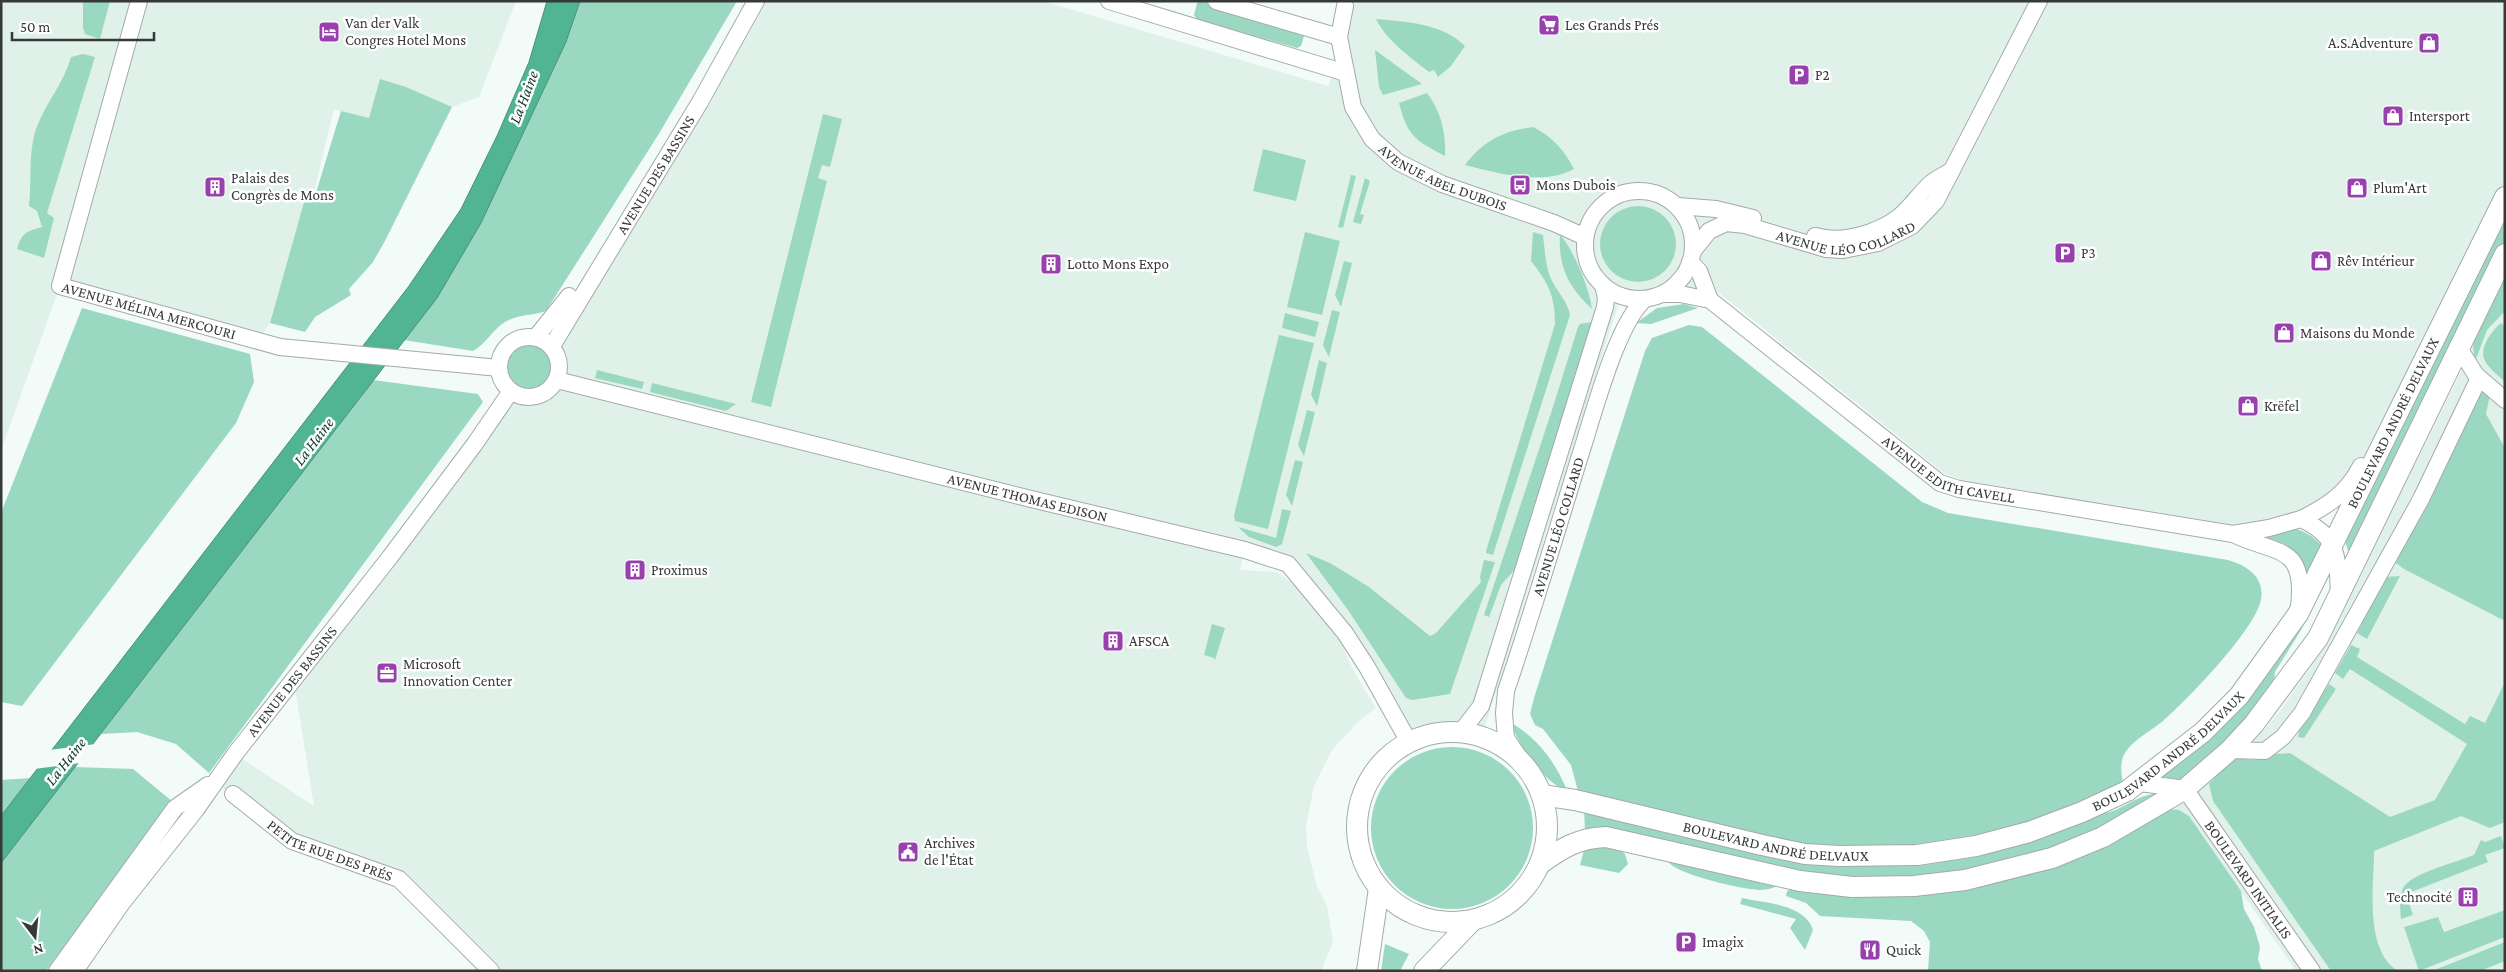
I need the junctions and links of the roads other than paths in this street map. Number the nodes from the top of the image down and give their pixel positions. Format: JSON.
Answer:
{"nodes":[{"id":1,"x":139,"y":1,"type":"edge"},
{"id":2,"x":745,"y":1,"type":"edge"},
{"id":3,"x":756,"y":1,"type":"edge"},
{"id":4,"x":1109,"y":1,"type":"edge"},
{"id":5,"x":1216,"y":1,"type":"edge"},
{"id":6,"x":2039,"y":1,"type":"edge"},
{"id":7,"x":1344,"y":6,"type":"dead end"},
{"id":8,"x":1339,"y":37,"type":"junction"},
{"id":9,"x":1346,"y":73,"type":"junction"},
{"id":10,"x":1952,"y":170,"type":"junction"},
{"id":11,"x":2505,"y":197,"type":"edge"},
{"id":12,"x":1678,"y":206,"type":"junction"},
{"id":13,"x":1585,"y":237,"type":"junction"},
{"id":14,"x":2505,"y":254,"type":"edge"},
{"id":15,"x":1692,"y":257,"type":"junction"},
{"id":16,"x":1603,"y":285,"type":"junction"},
{"id":17,"x":1663,"y":294,"type":"junction"},
{"id":18,"x":1645,"y":299,"type":"junction"},
{"id":19,"x":1710,"y":300,"type":"junction"},
{"id":20,"x":536,"y":337,"type":"junction"},
{"id":21,"x":552,"y":346,"type":"junction"},
{"id":22,"x":2459,"y":348,"type":"junction"},
{"id":23,"x":499,"y":368,"type":"junction"},
{"id":24,"x":2479,"y":378,"type":"junction"},
{"id":25,"x":557,"y":380,"type":"junction"},
{"id":26,"x":511,"y":391,"type":"junction"},
{"id":27,"x":2505,"y":400,"type":"edge"},
{"id":28,"x":2395,"y":415,"type":"junction"},
{"id":29,"x":2301,"y":519,"type":"junction"},
{"id":30,"x":2233,"y":534,"type":"junction"},
{"id":31,"x":2334,"y":546,"type":"junction"},
{"id":32,"x":2339,"y":595,"type":"junction"},
{"id":33,"x":2298,"y":614,"type":"junction"},
{"id":34,"x":1460,"y":732,"type":"junction"},
{"id":35,"x":1409,"y":742,"type":"junction"},
{"id":36,"x":2230,"y":750,"type":"junction"},
{"id":37,"x":1520,"y":759,"type":"junction"},
{"id":38,"x":214,"y":781,"type":"junction"},
{"id":39,"x":2140,"y":783,"type":"junction"},
{"id":40,"x":2185,"y":789,"type":"junction"},
{"id":41,"x":233,"y":794,"type":"dead end"},
{"id":42,"x":1542,"y":795,"type":"junction"},
{"id":43,"x":1540,"y":864,"type":"junction"},
{"id":44,"x":1379,"y":888,"type":"junction"},
{"id":45,"x":1473,"y":920,"type":"junction"},
{"id":46,"x":57,"y":971,"type":"edge"},
{"id":47,"x":75,"y":971,"type":"edge"},
{"id":48,"x":491,"y":971,"type":"edge"},
{"id":49,"x":1367,"y":971,"type":"edge"},
{"id":50,"x":1424,"y":971,"type":"edge"},
{"id":51,"x":2312,"y":971,"type":"edge"}],
"edges":[{"from":1,"to":23,"type":"street","name":"AVENUE MÉLINA MERCOURI"},
{"from":2,"to":20,"type":"street","name":"AVENUE DES BASSINS"},
{"from":3,"to":21,"type":"street","name":"AVENUE DES BASSINS"},
{"from":4,"to":9,"type":"street"},
{"from":5,"to":8,"type":"street"},
{"from":6,"to":10,"type":"street","name":"AVENUE LÉO COLLARD"},
{"from":7,"to":8,"type":"street","name":"AVENUE ABEL DUBOIS"},
{"from":8,"to":9,"type":"street","name":"AVENUE ABEL DUBOIS"},
{"from":9,"to":13,"type":"street","name":"AVENUE ABEL DUBOIS"},
{"from":10,"to":12,"type":"street","name":"AVENUE LÉO COLLARD"},
{"from":10,"to":15,"type":"street","name":"AVENUE LÉO COLLARD"},
{"from":11,"to":28,"type":"street","name":"BOULEVARD ANDRÉ DELVAUX"},
{"from":12,"to":13,"type":"street"},
{"from":12,"to":15,"type":"street"},
{"from":13,"to":16,"type":"street"},
{"from":14,"to":22,"type":"street","name":"BOULEVARD ANDRÉ DELVAUX"},
{"from":15,"to":17,"type":"street"},
{"from":15,"to":19,"type":"street"},
{"from":16,"to":18,"type":"street"},
{"from":16,"to":34,"type":"street","name":"AVENUE LÉO COLLARD"},
{"from":17,"to":18,"type":"street"},
{"from":17,"to":19,"type":"street","name":"AVENUE EDITH CAVELL"},
{"from":18,"to":37,"type":"street","name":"AVENUE LÉO COLLARD"},
{"from":19,"to":30,"type":"street","name":"AVENUE EDITH CAVELL"},
{"from":20,"to":21,"type":"street"},
{"from":20,"to":23,"type":"street"},
{"from":21,"to":25,"type":"street"},
{"from":22,"to":24,"type":"street"},
{"from":22,"to":32,"type":"street","name":"BOULEVARD ANDRÉ DELVAUX"},
{"from":23,"to":26,"type":"street"},
{"from":24,"to":27,"type":"street"},
{"from":24,"to":36,"type":"street"},
{"from":25,"to":26,"type":"street"},
{"from":25,"to":35,"type":"street","name":"AVENUE THOMAS EDISON"},
{"from":26,"to":38,"type":"street","name":"AVENUE DES BASSINS"},
{"from":28,"to":29,"type":"street"},
{"from":28,"to":31,"type":"street","name":"BOULEVARD ANDRÉ DELVAUX"},
{"from":29,"to":30,"type":"street"},
{"from":29,"to":31,"type":"street"},
{"from":30,"to":33,"type":"street"},
{"from":31,"to":32,"type":"street"},
{"from":31,"to":33,"type":"street","name":"BOULEVARD ANDRÉ DELVAUX"},
{"from":32,"to":36,"type":"street","name":"BOULEVARD ANDRÉ DELVAUX"},
{"from":33,"to":39,"type":"street","name":"BOULEVARD ANDRÉ DELVAUX"},
{"from":34,"to":35,"type":"street"},
{"from":34,"to":37,"type":"street"},
{"from":35,"to":44,"type":"street"},
{"from":36,"to":40,"type":"street","name":"BOULEVARD ANDRÉ DELVAUX"},
{"from":37,"to":42,"type":"street"},
{"from":38,"to":46,"type":"street"},
{"from":38,"to":47,"type":"street","name":"AVENUE DES BASSINS"},
{"from":39,"to":40,"type":"street"},
{"from":39,"to":42,"type":"street","name":"BOULEVARD ANDRÉ DELVAUX"},
{"from":40,"to":43,"type":"street","name":"BOULEVARD ANDRÉ DELVAUX"},
{"from":40,"to":51,"type":"street","name":"BOULEVARD INITIALIS"},
{"from":41,"to":48,"type":"street","name":"PETITE RUE DES PRÉS"},
{"from":42,"to":43,"type":"street"},
{"from":43,"to":45,"type":"street"},
{"from":44,"to":45,"type":"street"},
{"from":44,"to":49,"type":"street"},
{"from":45,"to":50,"type":"street"}]}
